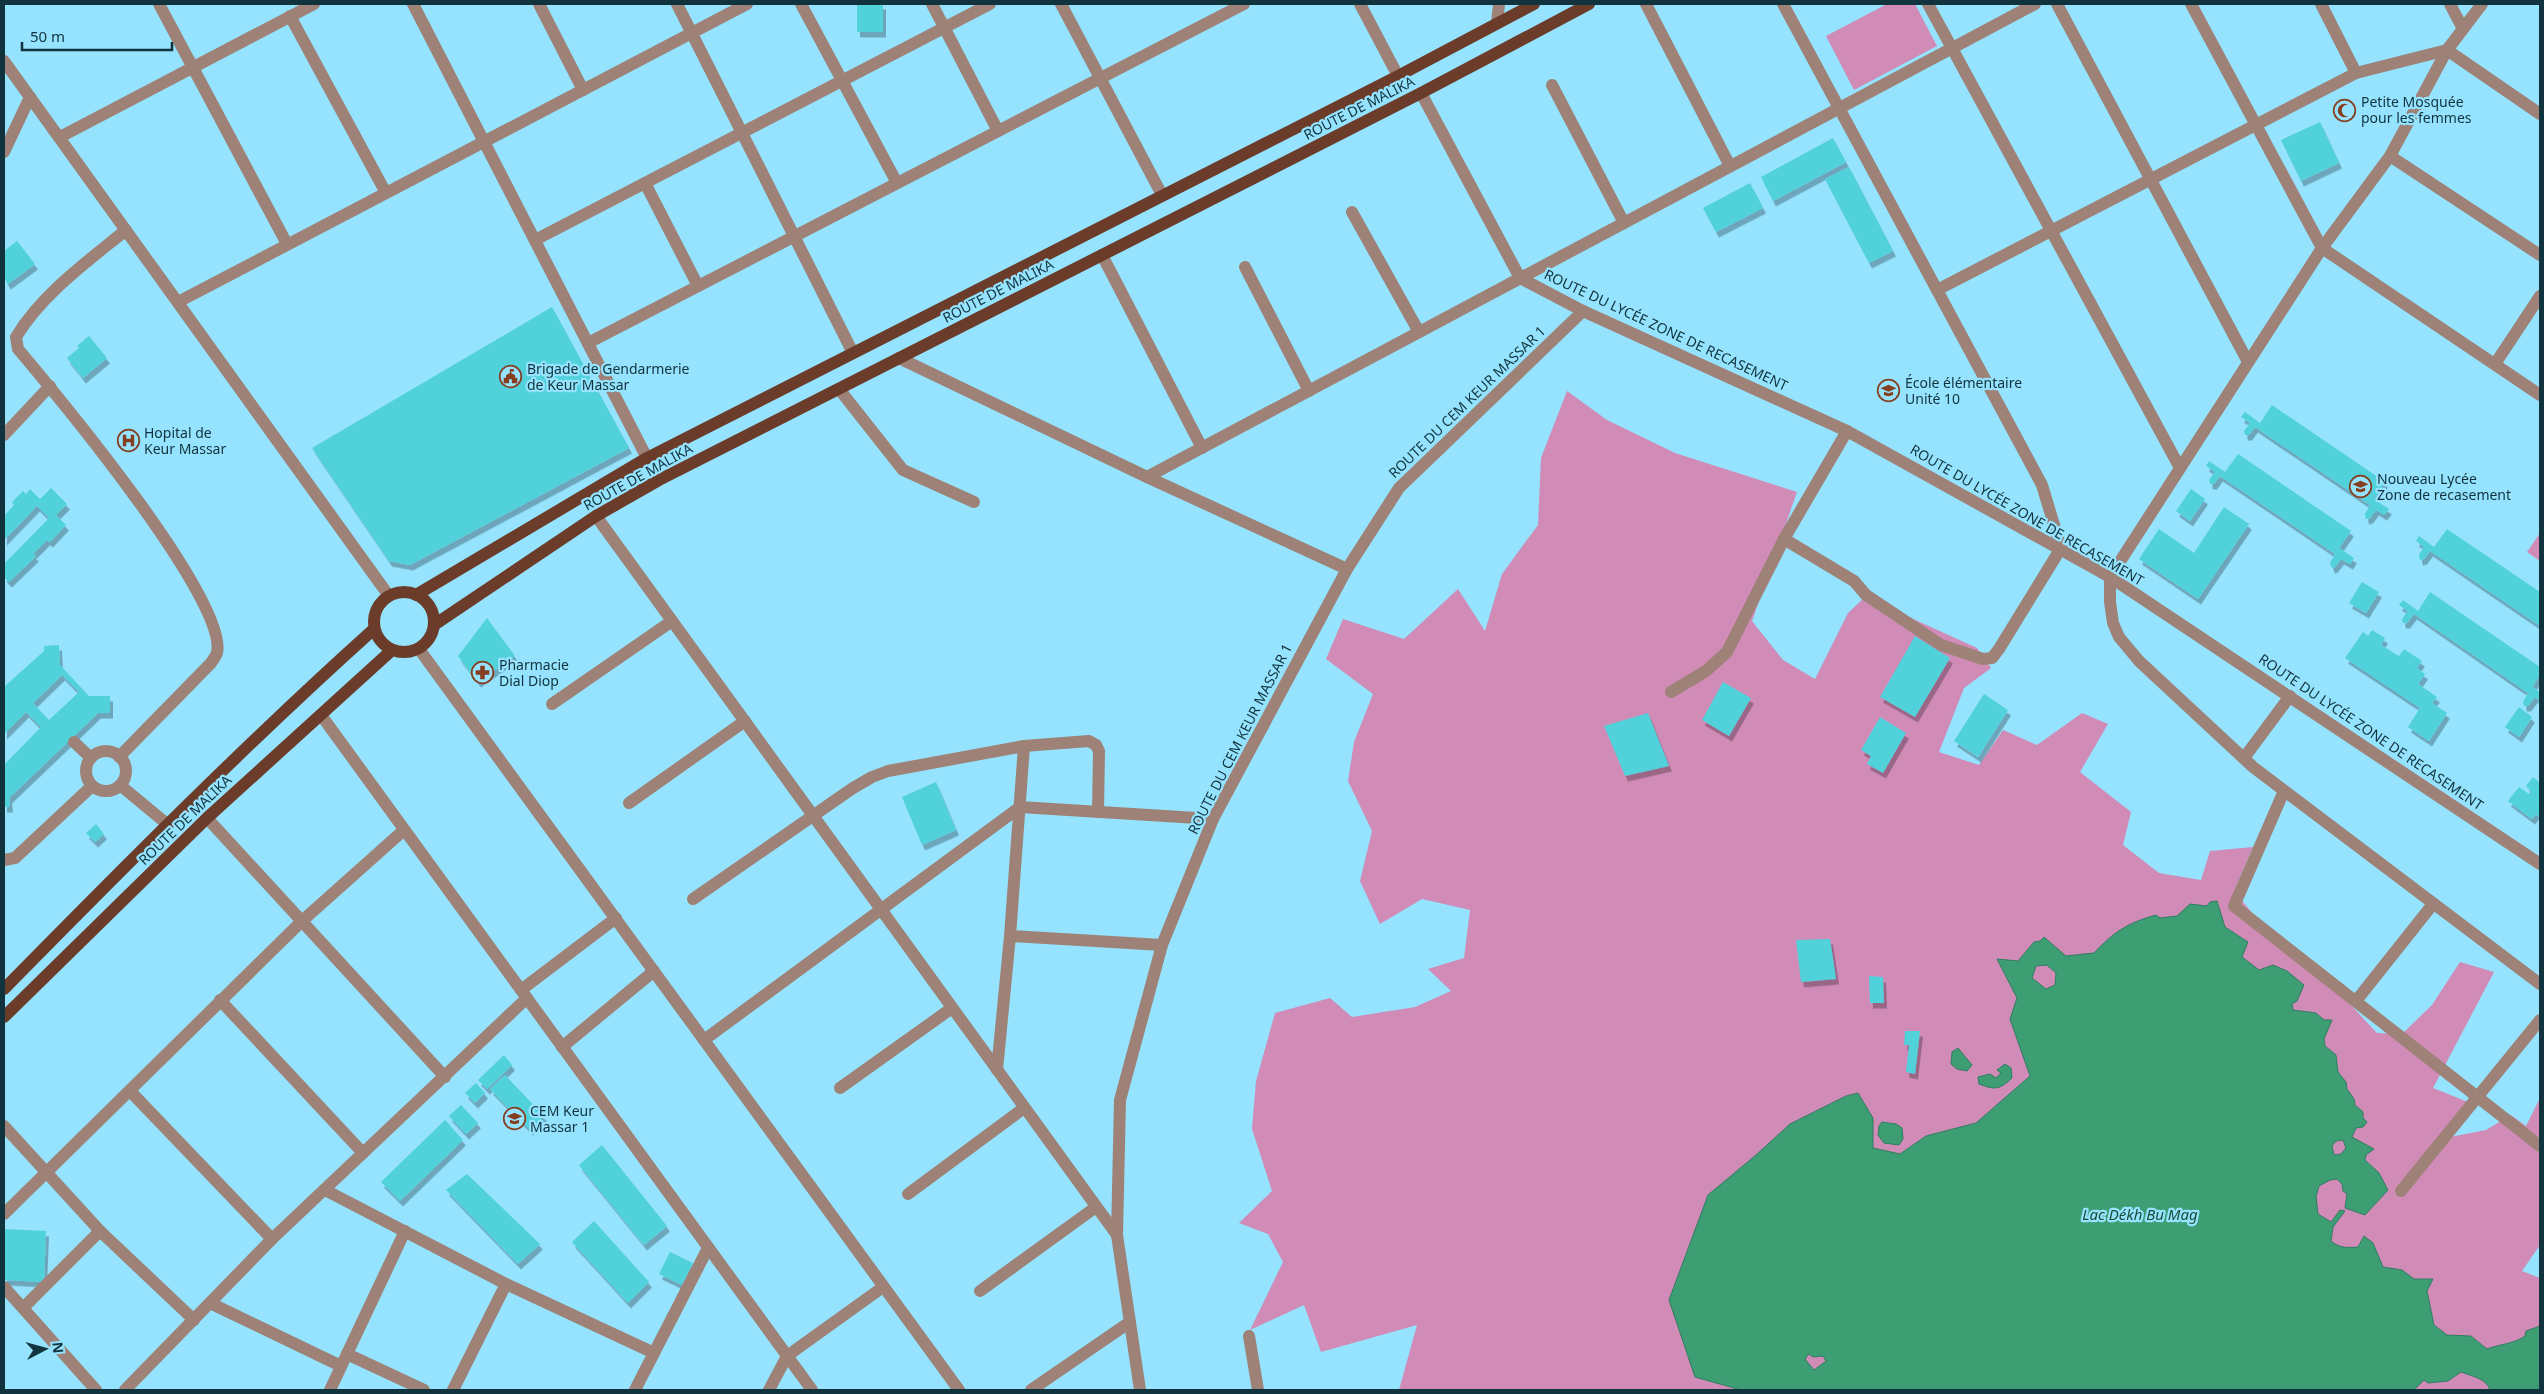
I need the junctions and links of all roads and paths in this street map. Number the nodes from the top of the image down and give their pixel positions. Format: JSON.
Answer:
{"nodes":[{"id":1,"x":159,"y":4,"type":"edge"},
{"id":2,"x":314,"y":4,"type":"edge"},
{"id":3,"x":413,"y":4,"type":"edge"},
{"id":4,"x":540,"y":4,"type":"edge"},
{"id":5,"x":676,"y":4,"type":"edge"},
{"id":6,"x":747,"y":4,"type":"edge"},
{"id":7,"x":801,"y":4,"type":"edge"},
{"id":8,"x":932,"y":4,"type":"edge"},
{"id":9,"x":990,"y":4,"type":"edge"},
{"id":10,"x":1061,"y":4,"type":"edge"},
{"id":11,"x":1244,"y":4,"type":"edge"},
{"id":12,"x":1360,"y":4,"type":"edge"},
{"id":13,"x":1499,"y":4,"type":"edge"},
{"id":14,"x":1534,"y":4,"type":"edge"},
{"id":15,"x":1589,"y":4,"type":"edge"},
{"id":16,"x":1646,"y":4,"type":"edge"},
{"id":17,"x":1783,"y":4,"type":"edge"},
{"id":18,"x":1928,"y":4,"type":"edge"},
{"id":19,"x":2035,"y":4,"type":"edge"},
{"id":20,"x":2057,"y":4,"type":"edge"},
{"id":21,"x":2192,"y":4,"type":"edge"},
{"id":22,"x":2321,"y":4,"type":"edge"},
{"id":23,"x":2450,"y":4,"type":"edge"},
{"id":24,"x":2482,"y":4,"type":"edge"},
{"id":25,"x":290,"y":16,"type":"junction"},
{"id":26,"x":1497,"y":23,"type":"junction"},
{"id":27,"x":944,"y":27,"type":"junction"},
{"id":28,"x":2463,"y":29,"type":"junction"},
{"id":29,"x":691,"y":33,"type":"junction"},
{"id":30,"x":1952,"y":48,"type":"junction"},
{"id":31,"x":2448,"y":50,"type":"junction"},
{"id":32,"x":4,"y":61,"type":"edge"},
{"id":33,"x":193,"y":68,"type":"junction"},
{"id":34,"x":2356,"y":73,"type":"junction"},
{"id":35,"x":1398,"y":76,"type":"junction"},
{"id":36,"x":1101,"y":78,"type":"junction"},
{"id":37,"x":842,"y":80,"type":"junction"},
{"id":38,"x":1552,"y":85,"type":"dead end"},
{"id":39,"x":583,"y":90,"type":"junction"},
{"id":40,"x":1421,"y":93,"type":"junction"},
{"id":41,"x":30,"y":97,"type":"junction"},
{"id":42,"x":1839,"y":108,"type":"junction"},
{"id":43,"x":2540,"y":114,"type":"edge"},
{"id":44,"x":2255,"y":123,"type":"junction"},
{"id":45,"x":998,"y":131,"type":"junction"},
{"id":46,"x":742,"y":132,"type":"junction"},
{"id":47,"x":60,"y":138,"type":"junction"},
{"id":48,"x":484,"y":142,"type":"junction"},
{"id":49,"x":4,"y":152,"type":"edge"},
{"id":50,"x":2390,"y":156,"type":"junction"},
{"id":51,"x":1730,"y":166,"type":"junction"},
{"id":52,"x":2151,"y":180,"type":"junction"},
{"id":53,"x":645,"y":183,"type":"junction"},
{"id":54,"x":897,"y":183,"type":"junction"},
{"id":55,"x":386,"y":193,"type":"junction"},
{"id":56,"x":1162,"y":196,"type":"junction"},
{"id":57,"x":1352,"y":212,"type":"dead end"},
{"id":58,"x":1624,"y":223,"type":"junction"},
{"id":59,"x":126,"y":230,"type":"junction"},
{"id":60,"x":2051,"y":232,"type":"junction"},
{"id":61,"x":794,"y":236,"type":"junction"},
{"id":62,"x":535,"y":240,"type":"junction"},
{"id":63,"x":287,"y":244,"type":"junction"},
{"id":64,"x":2322,"y":248,"type":"junction"},
{"id":65,"x":1102,"y":254,"type":"junction"},
{"id":66,"x":2540,"y":255,"type":"edge"},
{"id":67,"x":1245,"y":267,"type":"dead end"},
{"id":68,"x":1520,"y":278,"type":"junction"},
{"id":69,"x":698,"y":286,"type":"junction"},
{"id":70,"x":1937,"y":290,"type":"junction"},
{"id":71,"x":2540,"y":296,"type":"edge"},
{"id":72,"x":178,"y":302,"type":"junction"},
{"id":73,"x":1583,"y":311,"type":"junction"},
{"id":74,"x":1419,"y":332,"type":"junction"},
{"id":75,"x":588,"y":343,"type":"junction"},
{"id":76,"x":853,"y":353,"type":"junction"},
{"id":77,"x":899,"y":358,"type":"junction"},
{"id":78,"x":2248,"y":362,"type":"junction"},
{"id":79,"x":2495,"y":364,"type":"junction"},
{"id":80,"x":50,"y":386,"type":"junction"},
{"id":81,"x":839,"y":388,"type":"junction"},
{"id":82,"x":1309,"y":391,"type":"junction"},
{"id":83,"x":2540,"y":395,"type":"edge"},
{"id":84,"x":1847,"y":431,"type":"junction"},
{"id":85,"x":4,"y":435,"type":"edge"},
{"id":86,"x":1202,"y":448,"type":"junction"},
{"id":87,"x":647,"y":458,"type":"junction"},
{"id":88,"x":2180,"y":468,"type":"junction"},
{"id":89,"x":1147,"y":477,"type":"junction"},
{"id":90,"x":974,"y":502,"type":"dead end"},
{"id":91,"x":596,"y":516,"type":"junction"},
{"id":92,"x":1784,"y":539,"type":"junction"},
{"id":93,"x":2061,"y":548,"type":"junction"},
{"id":94,"x":1346,"y":569,"type":"junction"},
{"id":95,"x":2110,"y":577,"type":"junction"},
{"id":96,"x":416,"y":595,"type":"junction"},
{"id":97,"x":389,"y":596,"type":"junction"},
{"id":98,"x":672,"y":621,"type":"junction"},
{"id":99,"x":434,"y":626,"type":"junction"},
{"id":100,"x":374,"y":629,"type":"junction"},
{"id":101,"x":419,"y":648,"type":"junction"},
{"id":102,"x":392,"y":650,"type":"junction"},
{"id":103,"x":1671,"y":692,"type":"dead end"},
{"id":104,"x":2290,"y":696,"type":"junction"},
{"id":105,"x":552,"y":704,"type":"dead end"},
{"id":106,"x":321,"y":715,"type":"junction"},
{"id":107,"x":744,"y":721,"type":"junction"},
{"id":108,"x":74,"y":742,"type":"dead end"},
{"id":109,"x":1024,"y":746,"type":"junction"},
{"id":110,"x":119,"y":757,"type":"junction"},
{"id":111,"x":91,"y":758,"type":"junction"},
{"id":112,"x":2244,"y":758,"type":"junction"},
{"id":113,"x":120,"y":785,"type":"junction"},
{"id":114,"x":92,"y":786,"type":"junction"},
{"id":115,"x":2284,"y":791,"type":"junction"},
{"id":116,"x":628,"y":803,"type":"dead end"},
{"id":117,"x":1020,"y":807,"type":"junction"},
{"id":118,"x":1098,"y":812,"type":"junction"},
{"id":119,"x":813,"y":816,"type":"junction"},
{"id":120,"x":207,"y":818,"type":"junction"},
{"id":121,"x":1213,"y":819,"type":"junction"},
{"id":122,"x":167,"y":824,"type":"junction"},
{"id":123,"x":404,"y":830,"type":"junction"},
{"id":124,"x":4,"y":860,"type":"edge"},
{"id":125,"x":2540,"y":864,"type":"edge"},
{"id":126,"x":693,"y":900,"type":"dead end"},
{"id":127,"x":2433,"y":904,"type":"junction"},
{"id":128,"x":881,"y":910,"type":"junction"},
{"id":129,"x":616,"y":918,"type":"junction"},
{"id":130,"x":302,"y":921,"type":"junction"},
{"id":131,"x":1010,"y":936,"type":"junction"},
{"id":132,"x":1162,"y":945,"type":"junction"},
{"id":133,"x":654,"y":971,"type":"junction"},
{"id":134,"x":2540,"y":984,"type":"edge"},
{"id":135,"x":4,"y":988,"type":"edge"},
{"id":136,"x":524,"y":994,"type":"junction"},
{"id":137,"x":220,"y":1000,"type":"junction"},
{"id":138,"x":2356,"y":1001,"type":"junction"},
{"id":139,"x":952,"y":1008,"type":"junction"},
{"id":140,"x":4,"y":1017,"type":"edge"},
{"id":141,"x":2540,"y":1020,"type":"edge"},
{"id":142,"x":704,"y":1040,"type":"junction"},
{"id":143,"x":562,"y":1047,"type":"junction"},
{"id":144,"x":997,"y":1070,"type":"junction"},
{"id":145,"x":445,"y":1078,"type":"junction"},
{"id":146,"x":840,"y":1088,"type":"dead end"},
{"id":147,"x":130,"y":1091,"type":"junction"},
{"id":148,"x":2477,"y":1097,"type":"junction"},
{"id":149,"x":1024,"y":1108,"type":"junction"},
{"id":150,"x":4,"y":1126,"type":"edge"},
{"id":151,"x":2540,"y":1146,"type":"edge"},
{"id":152,"x":363,"y":1153,"type":"junction"},
{"id":153,"x":45,"y":1173,"type":"junction"},
{"id":154,"x":325,"y":1190,"type":"junction"},
{"id":155,"x":2402,"y":1191,"type":"dead end"},
{"id":156,"x":908,"y":1194,"type":"dead end"},
{"id":157,"x":1096,"y":1207,"type":"junction"},
{"id":158,"x":4,"y":1214,"type":"edge"},
{"id":159,"x":100,"y":1231,"type":"junction"},
{"id":160,"x":405,"y":1231,"type":"junction"},
{"id":161,"x":1117,"y":1236,"type":"junction"},
{"id":162,"x":272,"y":1239,"type":"junction"},
{"id":163,"x":708,"y":1248,"type":"junction"},
{"id":164,"x":506,"y":1284,"type":"junction"},
{"id":165,"x":4,"y":1287,"type":"edge"},
{"id":166,"x":884,"y":1287,"type":"junction"},
{"id":167,"x":980,"y":1291,"type":"dead end"},
{"id":168,"x":210,"y":1303,"type":"junction"},
{"id":169,"x":24,"y":1308,"type":"junction"},
{"id":170,"x":194,"y":1320,"type":"junction"},
{"id":171,"x":1130,"y":1322,"type":"junction"},
{"id":172,"x":1249,"y":1336,"type":"dead end"},
{"id":173,"x":654,"y":1353,"type":"junction"},
{"id":174,"x":787,"y":1356,"type":"junction"},
{"id":175,"x":344,"y":1360,"type":"junction"},
{"id":176,"x":96,"y":1390,"type":"edge"},
{"id":177,"x":125,"y":1390,"type":"edge"},
{"id":178,"x":330,"y":1390,"type":"edge"},
{"id":179,"x":424,"y":1390,"type":"edge"},
{"id":180,"x":453,"y":1390,"type":"edge"},
{"id":181,"x":635,"y":1390,"type":"edge"},
{"id":182,"x":769,"y":1390,"type":"edge"},
{"id":183,"x":812,"y":1390,"type":"edge"},
{"id":184,"x":959,"y":1390,"type":"edge"},
{"id":185,"x":1031,"y":1390,"type":"edge"},
{"id":186,"x":1140,"y":1390,"type":"edge"},
{"id":187,"x":1258,"y":1390,"type":"edge"}],
"edges":[{"from":1,"to":33,"type":"street"},
{"from":2,"to":25,"type":"street"},
{"from":3,"to":48,"type":"street"},
{"from":4,"to":39,"type":"street"},
{"from":5,"to":29,"type":"street"},
{"from":6,"to":29,"type":"street"},
{"from":7,"to":37,"type":"street"},
{"from":8,"to":27,"type":"street"},
{"from":9,"to":27,"type":"street"},
{"from":10,"to":36,"type":"street"},
{"from":11,"to":36,"type":"street"},
{"from":12,"to":35,"type":"street"},
{"from":13,"to":26,"type":"street"},
{"from":14,"to":26,"type":"main road","name":"ROUTE DE MALIKA"},
{"from":15,"to":40,"type":"main road","name":"ROUTE DE MALIKA"},
{"from":16,"to":51,"type":"street"},
{"from":17,"to":42,"type":"street"},
{"from":18,"to":30,"type":"street"},
{"from":19,"to":30,"type":"street"},
{"from":20,"to":52,"type":"street"},
{"from":21,"to":44,"type":"street"},
{"from":22,"to":34,"type":"street"},
{"from":23,"to":28,"type":"street"},
{"from":24,"to":28,"type":"street"},
{"from":25,"to":33,"type":"street"},
{"from":25,"to":55,"type":"street"},
{"from":26,"to":35,"type":"main road","name":"ROUTE DE MALIKA"},
{"from":27,"to":37,"type":"street"},
{"from":27,"to":45,"type":"street"},
{"from":28,"to":31,"type":"street"},
{"from":29,"to":39,"type":"street"},
{"from":29,"to":46,"type":"street"},
{"from":30,"to":42,"type":"street"},
{"from":30,"to":60,"type":"street"},
{"from":31,"to":34,"type":"street"},
{"from":31,"to":43,"type":"street"},
{"from":31,"to":50,"type":"street"},
{"from":32,"to":41,"type":"street"},
{"from":33,"to":47,"type":"street"},
{"from":33,"to":63,"type":"street"},
{"from":34,"to":44,"type":"street"},
{"from":35,"to":56,"type":"main road","name":"ROUTE DE MALIKA"},
{"from":36,"to":45,"type":"street"},
{"from":36,"to":56,"type":"street"},
{"from":37,"to":46,"type":"street"},
{"from":37,"to":54,"type":"street"},
{"from":38,"to":58,"type":"street"},
{"from":39,"to":48,"type":"street"},
{"from":40,"to":65,"type":"main road","name":"ROUTE DE MALIKA"},
{"from":40,"to":68,"type":"street"},
{"from":41,"to":47,"type":"street"},
{"from":41,"to":49,"type":"street"},
{"from":42,"to":51,"type":"street"},
{"from":42,"to":70,"type":"street"},
{"from":44,"to":52,"type":"street"},
{"from":44,"to":64,"type":"street"},
{"from":45,"to":54,"type":"street"},
{"from":46,"to":53,"type":"street"},
{"from":46,"to":61,"type":"street"},
{"from":47,"to":59,"type":"street"},
{"from":48,"to":55,"type":"street"},
{"from":48,"to":62,"type":"street"},
{"from":50,"to":64,"type":"street"},
{"from":50,"to":66,"type":"street"},
{"from":51,"to":58,"type":"street"},
{"from":52,"to":60,"type":"street"},
{"from":52,"to":78,"type":"street"},
{"from":53,"to":62,"type":"street"},
{"from":53,"to":69,"type":"street"},
{"from":54,"to":61,"type":"street"},
{"from":55,"to":63,"type":"street"},
{"from":56,"to":76,"type":"main road","name":"ROUTE DE MALIKA"},
{"from":57,"to":74,"type":"street"},
{"from":58,"to":68,"type":"street"},
{"from":59,"to":72,"type":"street"},
{"from":59,"to":80,"type":"street"},
{"from":60,"to":70,"type":"street"},
{"from":60,"to":88,"type":"street"},
{"from":61,"to":69,"type":"street"},
{"from":61,"to":76,"type":"street"},
{"from":62,"to":75,"type":"street"},
{"from":63,"to":72,"type":"street"},
{"from":64,"to":78,"type":"street"},
{"from":64,"to":79,"type":"street"},
{"from":65,"to":77,"type":"main road","name":"ROUTE DE MALIKA"},
{"from":65,"to":86,"type":"street"},
{"from":67,"to":82,"type":"street"},
{"from":68,"to":73,"type":"street","name":"ROUTE DU LYCÉE ZONE DE RECASEMENT"},
{"from":68,"to":74,"type":"street"},
{"from":69,"to":75,"type":"street"},
{"from":70,"to":93,"type":"street"},
{"from":71,"to":79,"type":"street"},
{"from":72,"to":97,"type":"street"},
{"from":73,"to":84,"type":"street","name":"ROUTE DU LYCÉE ZONE DE RECASEMENT"},
{"from":73,"to":94,"type":"street","name":"ROUTE DU CEM KEUR MASSAR 1"},
{"from":74,"to":82,"type":"street"},
{"from":75,"to":87,"type":"street"},
{"from":76,"to":87,"type":"main road","name":"ROUTE DE MALIKA"},
{"from":77,"to":81,"type":"main road","name":"ROUTE DE MALIKA"},
{"from":77,"to":89,"type":"street"},
{"from":78,"to":88,"type":"street"},
{"from":79,"to":83,"type":"street"},
{"from":80,"to":85,"type":"street"},
{"from":80,"to":110,"type":"street"},
{"from":81,"to":90,"type":"street"},
{"from":81,"to":91,"type":"main road","name":"ROUTE DE MALIKA"},
{"from":82,"to":86,"type":"street"},
{"from":84,"to":92,"type":"street"},
{"from":84,"to":93,"type":"street","name":"ROUTE DU LYCÉE ZONE DE RECASEMENT"},
{"from":86,"to":89,"type":"street"},
{"from":87,"to":96,"type":"main road","name":"ROUTE DE MALIKA"},
{"from":88,"to":95,"type":"street"},
{"from":89,"to":94,"type":"street"},
{"from":91,"to":98,"type":"street"},
{"from":91,"to":99,"type":"main road","name":"ROUTE DE MALIKA"},
{"from":92,"to":93,"type":"street"},
{"from":92,"to":103,"type":"street"},
{"from":93,"to":95,"type":"street","name":"ROUTE DU LYCÉE ZONE DE RECASEMENT"},
{"from":94,"to":121,"type":"street","name":"ROUTE DU CEM KEUR MASSAR 1"},
{"from":95,"to":104,"type":"street","name":"ROUTE DU LYCÉE ZONE DE RECASEMENT"},
{"from":95,"to":112,"type":"street"},
{"from":96,"to":97,"type":"main road"},
{"from":96,"to":99,"type":"main road"},
{"from":97,"to":100,"type":"main road"},
{"from":98,"to":105,"type":"street"},
{"from":98,"to":107,"type":"street"},
{"from":99,"to":101,"type":"main road"},
{"from":100,"to":102,"type":"main road"},
{"from":100,"to":122,"type":"main road","name":"ROUTE DE MALIKA"},
{"from":101,"to":102,"type":"main road"},
{"from":101,"to":129,"type":"street"},
{"from":102,"to":106,"type":"main road","name":"ROUTE DE MALIKA"},
{"from":104,"to":112,"type":"street"},
{"from":104,"to":125,"type":"street","name":"ROUTE DU LYCÉE ZONE DE RECASEMENT"},
{"from":106,"to":120,"type":"main road","name":"ROUTE DE MALIKA"},
{"from":106,"to":123,"type":"street"},
{"from":107,"to":116,"type":"street"},
{"from":107,"to":119,"type":"street"},
{"from":108,"to":111,"type":"street"},
{"from":109,"to":117,"type":"street"},
{"from":109,"to":118,"type":"street"},
{"from":109,"to":119,"type":"street"},
{"from":110,"to":111,"type":"street"},
{"from":110,"to":113,"type":"street"},
{"from":111,"to":114,"type":"street"},
{"from":112,"to":115,"type":"street"},
{"from":113,"to":114,"type":"street"},
{"from":113,"to":122,"type":"street"},
{"from":114,"to":124,"type":"street"},
{"from":115,"to":127,"type":"street"},
{"from":115,"to":138,"type":"street"},
{"from":117,"to":118,"type":"street"},
{"from":117,"to":128,"type":"street"},
{"from":117,"to":131,"type":"street"},
{"from":118,"to":121,"type":"street"},
{"from":119,"to":126,"type":"street"},
{"from":119,"to":128,"type":"street"},
{"from":120,"to":130,"type":"street"},
{"from":120,"to":140,"type":"main road","name":"ROUTE DE MALIKA"},
{"from":121,"to":132,"type":"street","name":"ROUTE DU CEM KEUR MASSAR 1"},
{"from":122,"to":135,"type":"main road","name":"ROUTE DE MALIKA"},
{"from":123,"to":130,"type":"street"},
{"from":123,"to":136,"type":"street"},
{"from":127,"to":134,"type":"street"},
{"from":127,"to":138,"type":"street"},
{"from":128,"to":139,"type":"street"},
{"from":128,"to":142,"type":"street"},
{"from":129,"to":133,"type":"street"},
{"from":129,"to":136,"type":"street"},
{"from":130,"to":137,"type":"street"},
{"from":130,"to":145,"type":"street"},
{"from":131,"to":132,"type":"street"},
{"from":131,"to":144,"type":"street"},
{"from":132,"to":161,"type":"street","name":"ROUTE DU CEM KEUR MASSAR 1"},
{"from":133,"to":142,"type":"street"},
{"from":133,"to":143,"type":"street"},
{"from":136,"to":143,"type":"street"},
{"from":136,"to":145,"type":"street"},
{"from":137,"to":147,"type":"street"},
{"from":137,"to":152,"type":"street"},
{"from":138,"to":148,"type":"street"},
{"from":139,"to":144,"type":"street"},
{"from":139,"to":146,"type":"street"},
{"from":141,"to":148,"type":"street"},
{"from":142,"to":166,"type":"street"},
{"from":143,"to":163,"type":"street"},
{"from":144,"to":149,"type":"street"},
{"from":145,"to":152,"type":"street"},
{"from":147,"to":153,"type":"street"},
{"from":147,"to":162,"type":"street"},
{"from":148,"to":151,"type":"street"},
{"from":148,"to":155,"type":"street"},
{"from":149,"to":156,"type":"street"},
{"from":149,"to":157,"type":"street"},
{"from":150,"to":153,"type":"street"},
{"from":152,"to":154,"type":"street"},
{"from":153,"to":158,"type":"street"},
{"from":153,"to":159,"type":"street"},
{"from":154,"to":160,"type":"street"},
{"from":154,"to":162,"type":"street"},
{"from":157,"to":161,"type":"street"},
{"from":157,"to":167,"type":"street"},
{"from":159,"to":169,"type":"street"},
{"from":159,"to":170,"type":"street"},
{"from":160,"to":164,"type":"street"},
{"from":160,"to":175,"type":"street"},
{"from":161,"to":171,"type":"street","name":"ROUTE DU CEM KEUR MASSAR 1"},
{"from":162,"to":168,"type":"street"},
{"from":163,"to":173,"type":"street"},
{"from":163,"to":174,"type":"street"},
{"from":164,"to":173,"type":"street"},
{"from":164,"to":180,"type":"street"},
{"from":165,"to":169,"type":"street"},
{"from":166,"to":174,"type":"street"},
{"from":166,"to":184,"type":"street"},
{"from":168,"to":170,"type":"street"},
{"from":168,"to":175,"type":"street"},
{"from":169,"to":176,"type":"street"},
{"from":170,"to":177,"type":"street"},
{"from":171,"to":185,"type":"street"},
{"from":171,"to":186,"type":"street","name":"ROUTE DU CEM KEUR MASSAR 1"},
{"from":172,"to":187,"type":"street"},
{"from":173,"to":181,"type":"street"},
{"from":174,"to":182,"type":"street"},
{"from":174,"to":183,"type":"street"},
{"from":175,"to":178,"type":"street"},
{"from":175,"to":179,"type":"street"}]}
